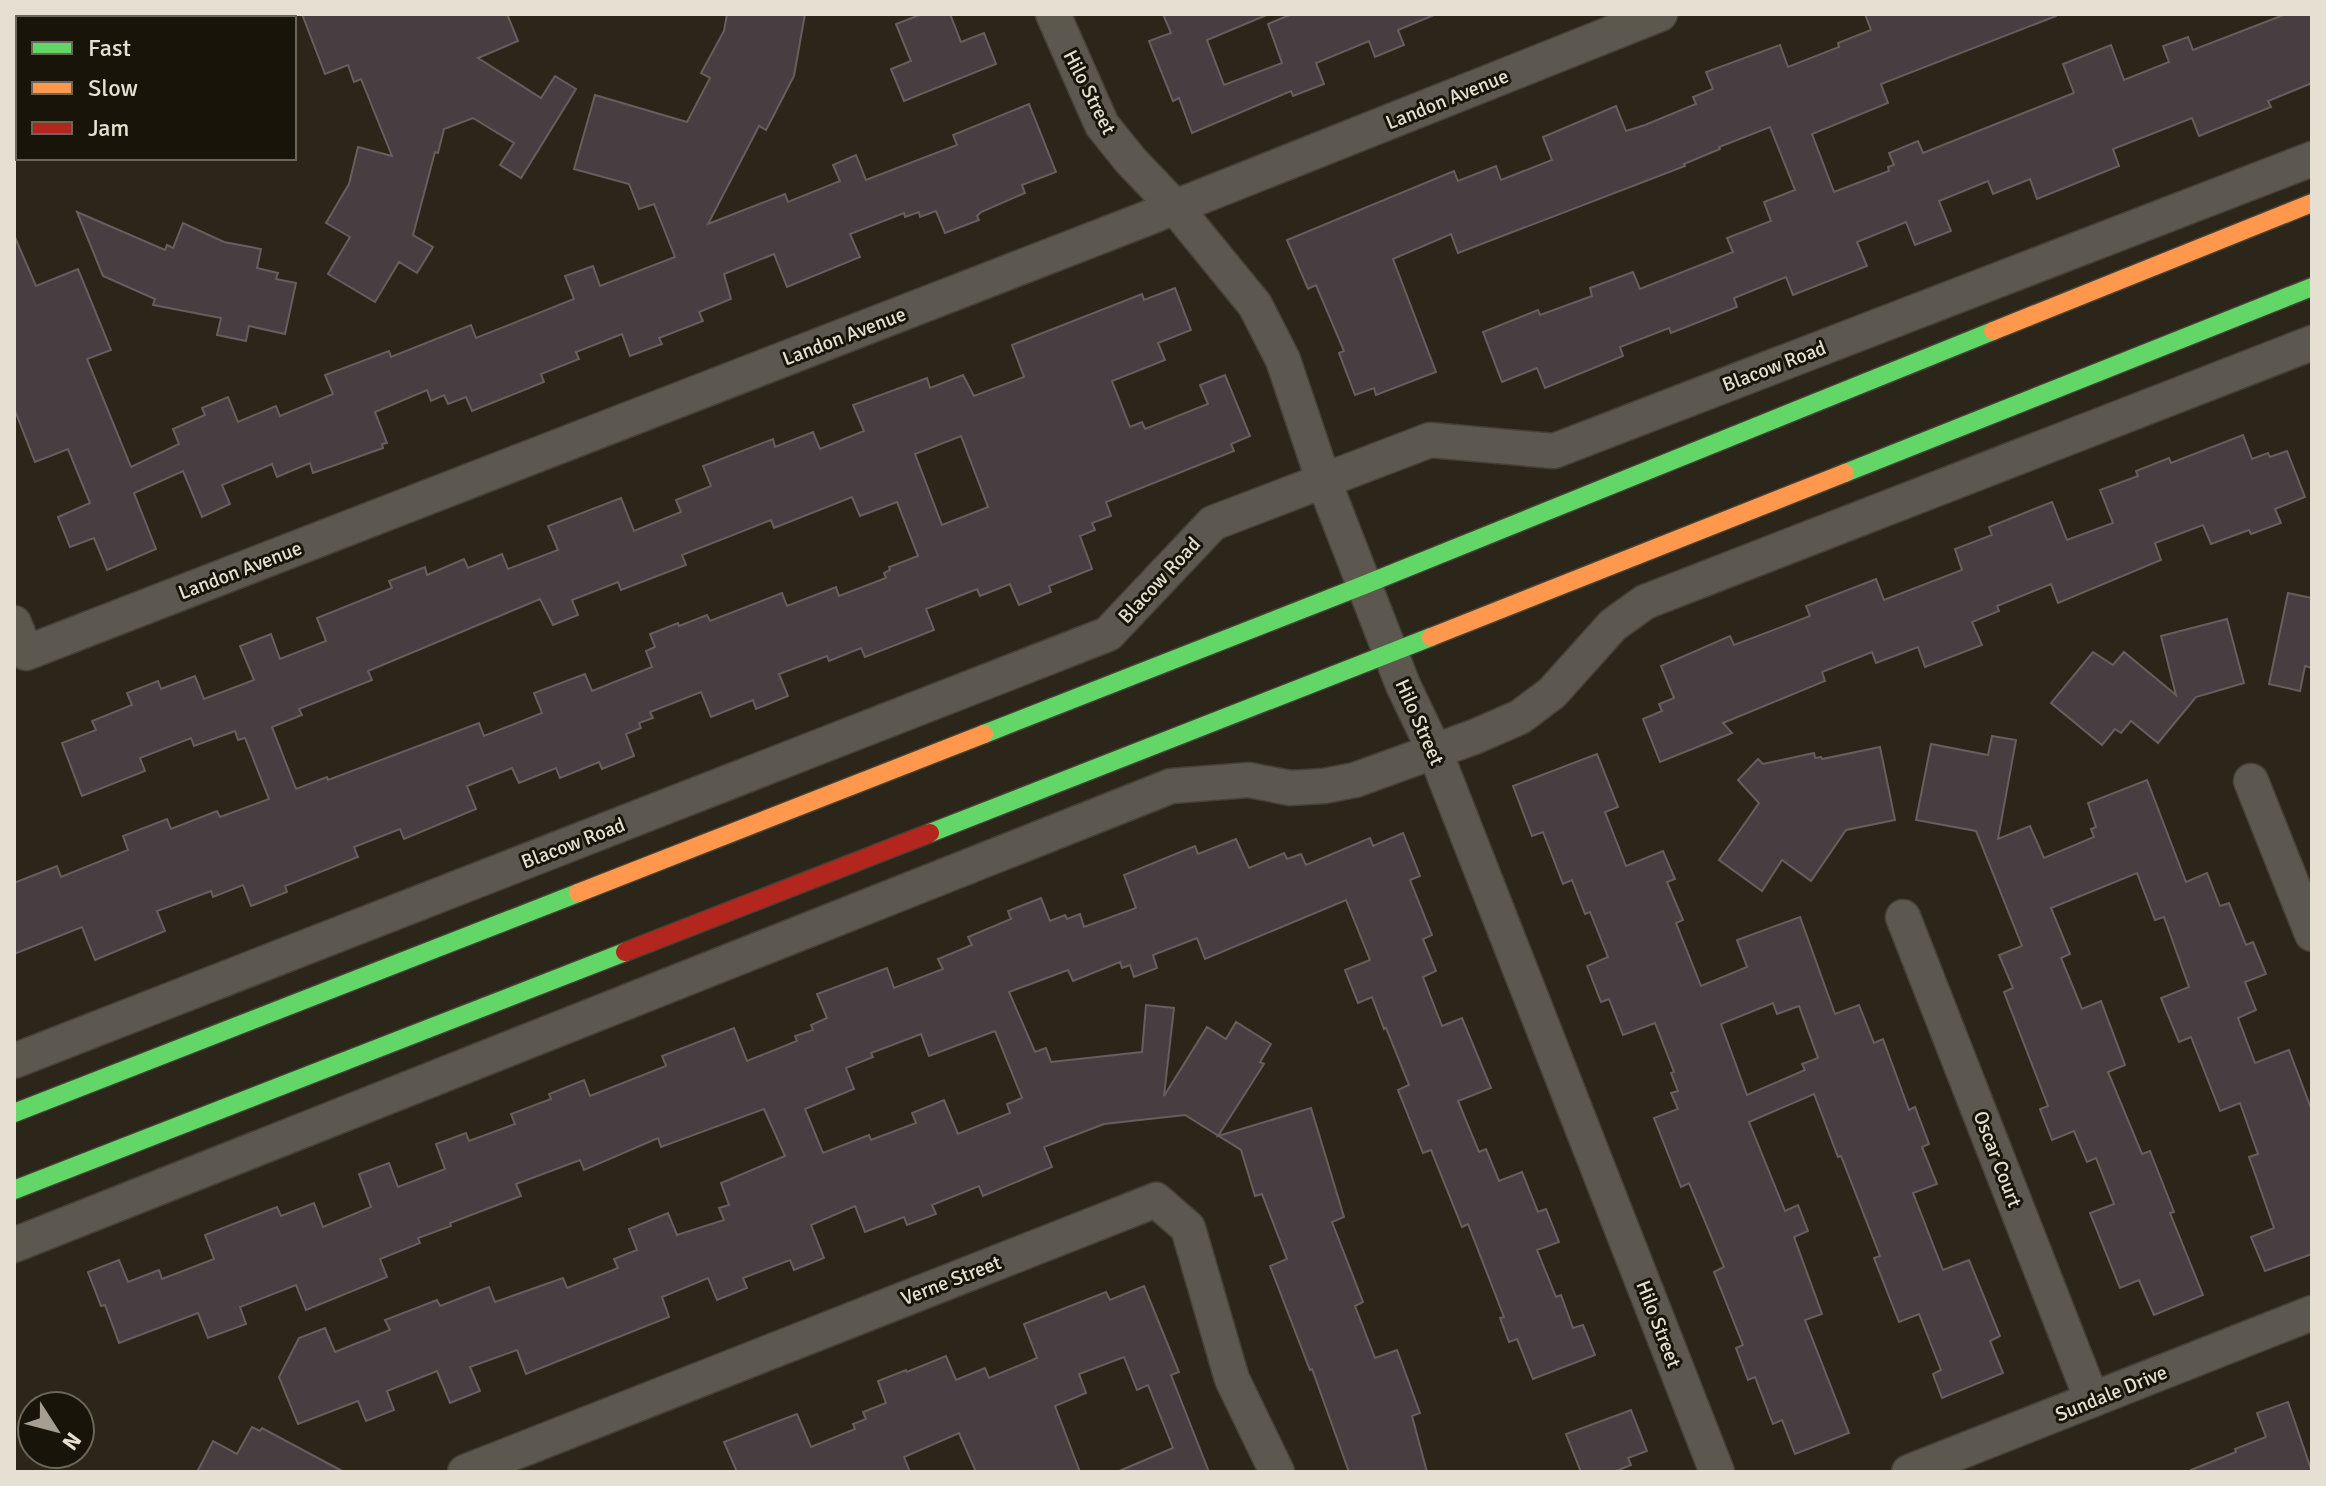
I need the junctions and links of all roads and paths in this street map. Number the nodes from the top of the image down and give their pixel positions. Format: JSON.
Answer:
{"nodes":[{"id":1,"x":1053,"y":14,"type":"edge"},
{"id":2,"x":1660,"y":14,"type":"edge"},
{"id":3,"x":2312,"y":159,"type":"edge"},
{"id":4,"x":2312,"y":203,"type":"edge"},
{"id":5,"x":1175,"y":207,"type":"junction"},
{"id":6,"x":2312,"y":287,"type":"edge"},
{"id":7,"x":2312,"y":343,"type":"edge"},
{"id":8,"x":1323,"y":479,"type":"junction"},
{"id":9,"x":1364,"y":585,"type":"junction"},
{"id":10,"x":20,"y":638,"type":"edge"},
{"id":11,"x":1391,"y":653,"type":"junction"},
{"id":12,"x":1435,"y":752,"type":"junction"},
{"id":13,"x":2251,"y":781,"type":"dead end"},
{"id":14,"x":1903,"y":917,"type":"dead end"},
{"id":15,"x":2312,"y":934,"type":"edge"},
{"id":16,"x":14,"y":1061,"type":"edge"},
{"id":17,"x":14,"y":1113,"type":"edge"},
{"id":18,"x":14,"y":1190,"type":"edge"},
{"id":19,"x":14,"y":1245,"type":"edge"},
{"id":20,"x":2312,"y":1313,"type":"edge"},
{"id":21,"x":2092,"y":1400,"type":"junction"},
{"id":22,"x":465,"y":1472,"type":"edge"},
{"id":23,"x":1277,"y":1472,"type":"edge"},
{"id":24,"x":1717,"y":1472,"type":"edge"},
{"id":25,"x":1909,"y":1472,"type":"edge"}],
"edges":[{"from":1,"to":5,"type":"street","name":"Hilo Street"},
{"from":2,"to":5,"type":"street","name":"Landon Avenue"},
{"from":3,"to":8,"type":"street","name":"Blacow Road"},
{"from":4,"to":9,"type":"main road"},
{"from":5,"to":8,"type":"street","name":"Hilo Street"},
{"from":5,"to":10,"type":"street","name":"Landon Avenue"},
{"from":6,"to":11,"type":"main road"},
{"from":7,"to":12,"type":"street"},
{"from":8,"to":9,"type":"street","name":"Hilo Street"},
{"from":8,"to":16,"type":"street","name":"Blacow Road"},
{"from":9,"to":11,"type":"street","name":"Hilo Street"},
{"from":9,"to":17,"type":"main road"},
{"from":11,"to":12,"type":"street","name":"Hilo Street"},
{"from":11,"to":18,"type":"main road"},
{"from":12,"to":19,"type":"street"},
{"from":12,"to":24,"type":"street","name":"Hilo Street"},
{"from":13,"to":15,"type":"street"},
{"from":14,"to":21,"type":"street","name":"Oscar Court"},
{"from":20,"to":21,"type":"street","name":"Sundale Drive"},
{"from":21,"to":25,"type":"street","name":"Sundale Drive"},
{"from":22,"to":23,"type":"street","name":"Verne Street"}]}
